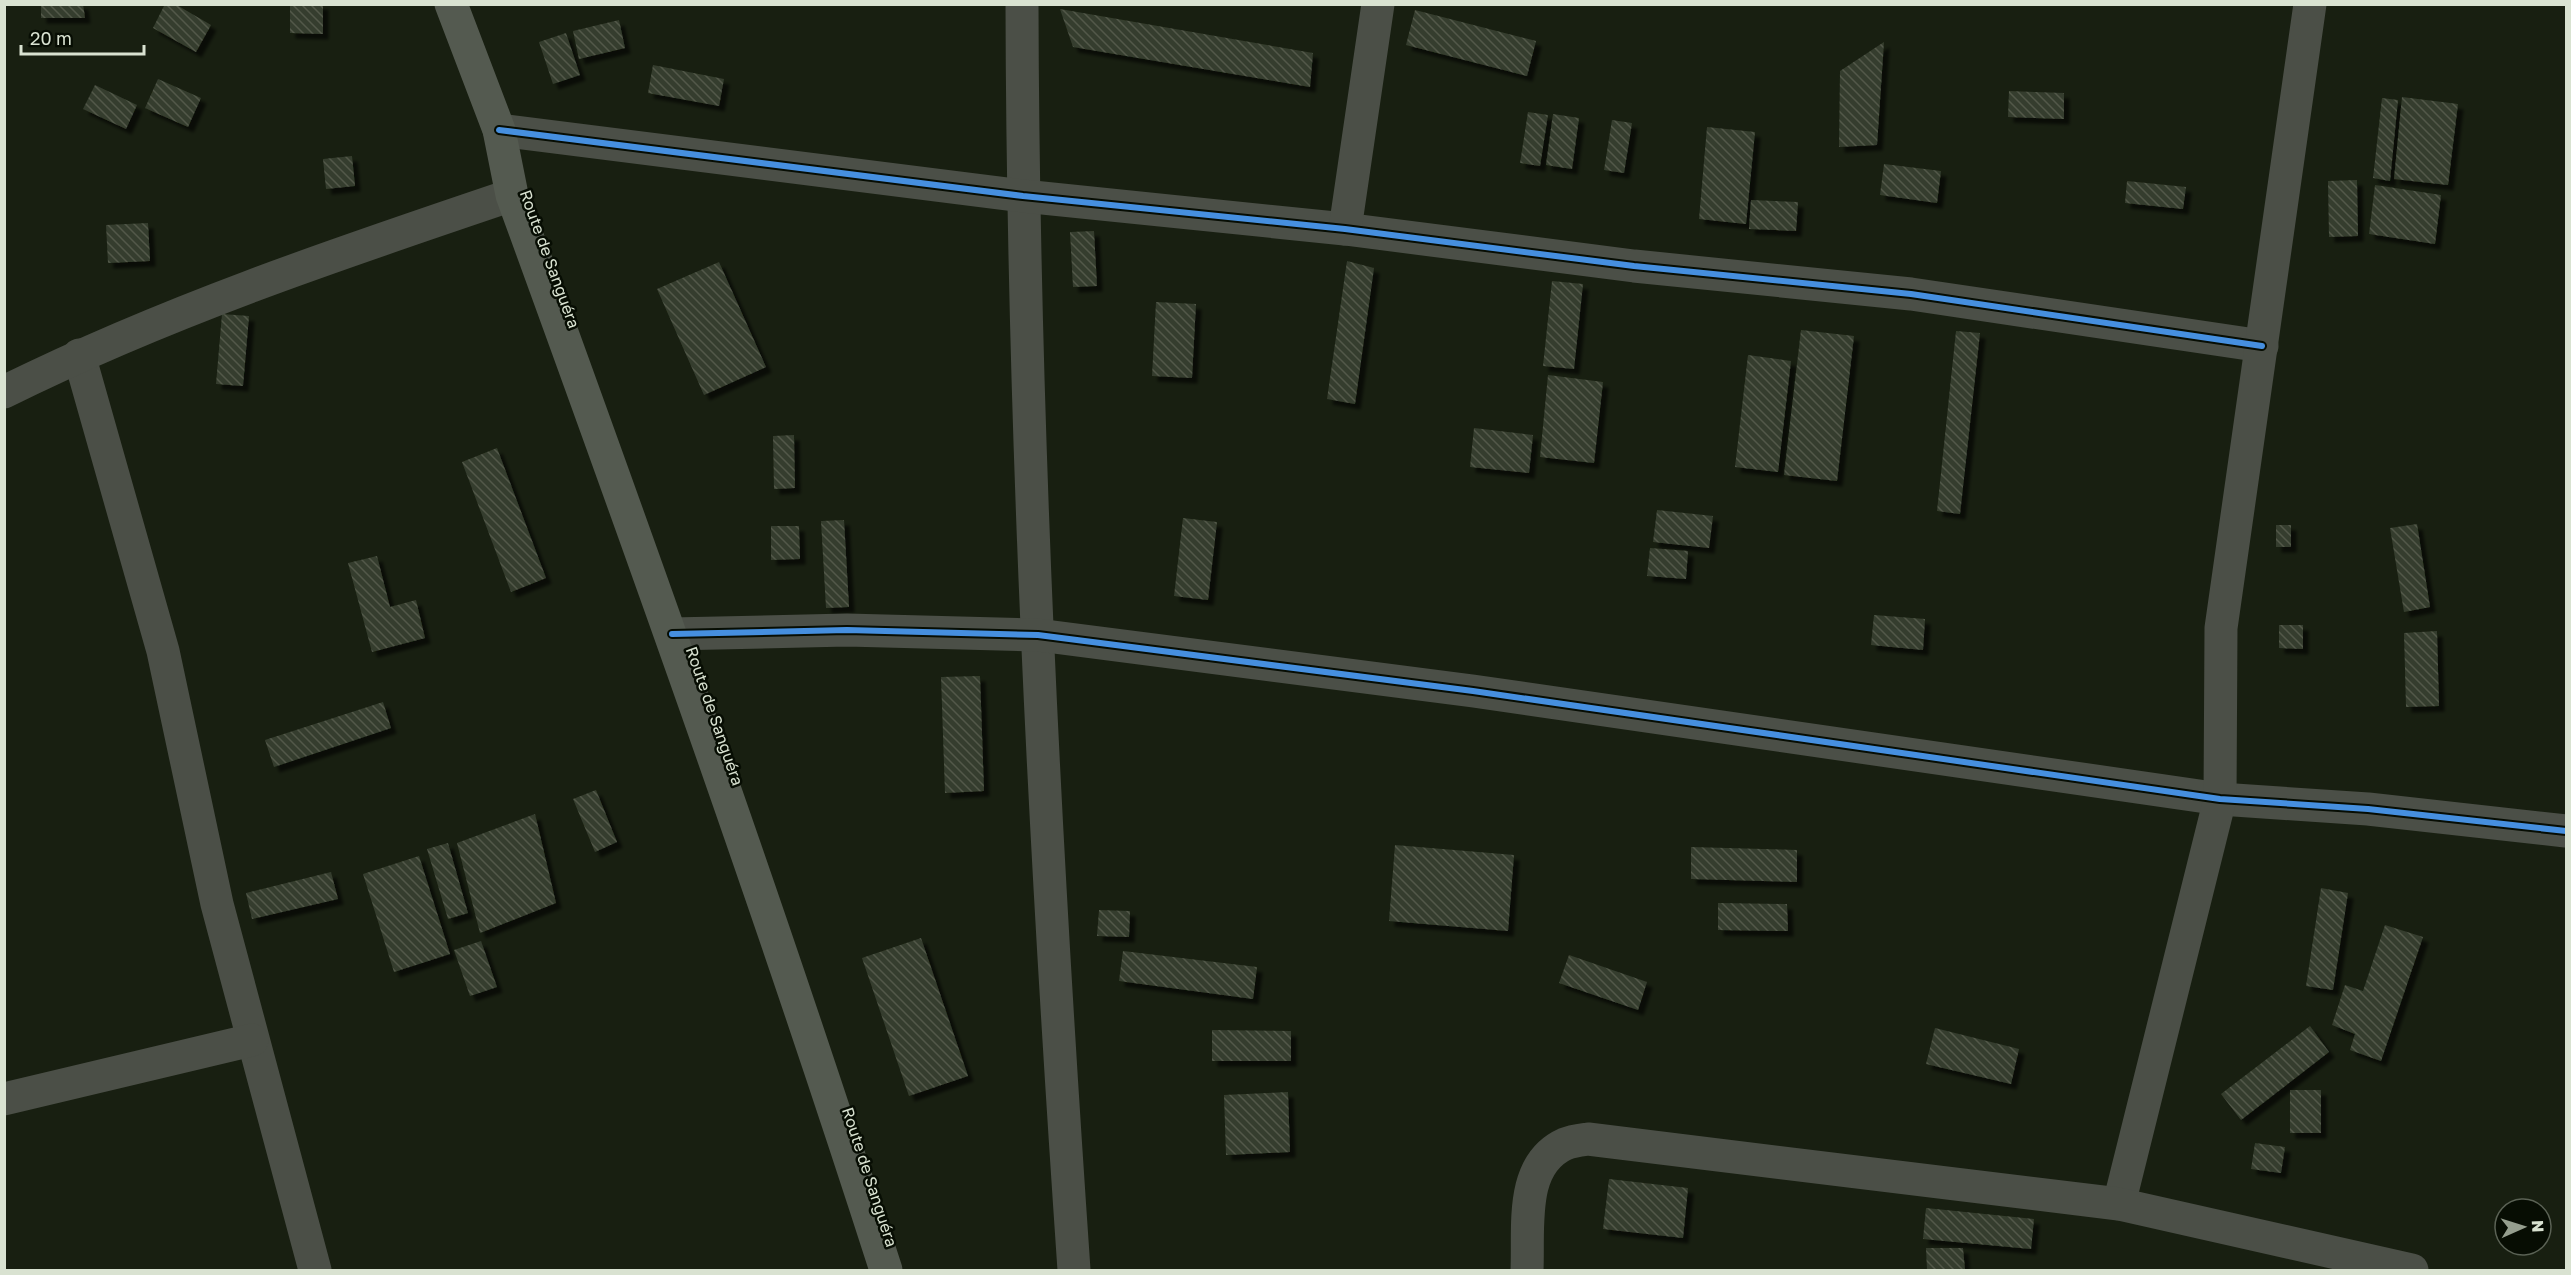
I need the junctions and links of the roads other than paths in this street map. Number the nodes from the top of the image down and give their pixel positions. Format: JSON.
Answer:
{"nodes":[{"id":1,"x":451,"y":4,"type":"edge"},
{"id":2,"x":1022,"y":4,"type":"edge"},
{"id":3,"x":1378,"y":4,"type":"edge"},
{"id":4,"x":2310,"y":4,"type":"edge"},
{"id":5,"x":499,"y":130,"type":"junction"},
{"id":6,"x":512,"y":195,"type":"junction"},
{"id":7,"x":1023,"y":195,"type":"junction"},
{"id":8,"x":1345,"y":229,"type":"junction"},
{"id":9,"x":2262,"y":346,"type":"junction"},
{"id":10,"x":79,"y":355,"type":"junction"},
{"id":11,"x":4,"y":392,"type":"edge"},
{"id":12,"x":672,"y":633,"type":"junction"},
{"id":13,"x":1038,"y":635,"type":"junction"},
{"id":14,"x":2220,"y":799,"type":"junction"},
{"id":15,"x":2566,"y":831,"type":"edge"},
{"id":16,"x":252,"y":1040,"type":"junction"},
{"id":17,"x":4,"y":1099,"type":"edge"},
{"id":18,"x":2119,"y":1204,"type":"junction"},
{"id":19,"x":315,"y":1270,"type":"edge"},
{"id":20,"x":886,"y":1270,"type":"edge"},
{"id":21,"x":1074,"y":1270,"type":"edge"},
{"id":22,"x":1527,"y":1270,"type":"edge"},
{"id":23,"x":2412,"y":1270,"type":"edge"}],
"edges":[{"from":1,"to":5,"type":"street","name":"Route de Sanguéra"},
{"from":2,"to":7,"type":"street"},
{"from":3,"to":8,"type":"street"},
{"from":4,"to":9,"type":"street"},
{"from":5,"to":6,"type":"street","name":"Route de Sanguéra"},
{"from":5,"to":7,"type":"street"},
{"from":6,"to":10,"type":"street"},
{"from":6,"to":12,"type":"street","name":"Route de Sanguéra"},
{"from":7,"to":8,"type":"street"},
{"from":7,"to":13,"type":"street"},
{"from":8,"to":9,"type":"street"},
{"from":9,"to":14,"type":"street"},
{"from":10,"to":11,"type":"street"},
{"from":10,"to":16,"type":"street"},
{"from":12,"to":13,"type":"street"},
{"from":12,"to":20,"type":"street","name":"Route de Sanguéra"},
{"from":13,"to":14,"type":"street"},
{"from":13,"to":21,"type":"street"},
{"from":14,"to":15,"type":"street"},
{"from":14,"to":18,"type":"street"},
{"from":16,"to":17,"type":"street"},
{"from":16,"to":19,"type":"street"},
{"from":18,"to":22,"type":"street"},
{"from":18,"to":23,"type":"street"}]}
